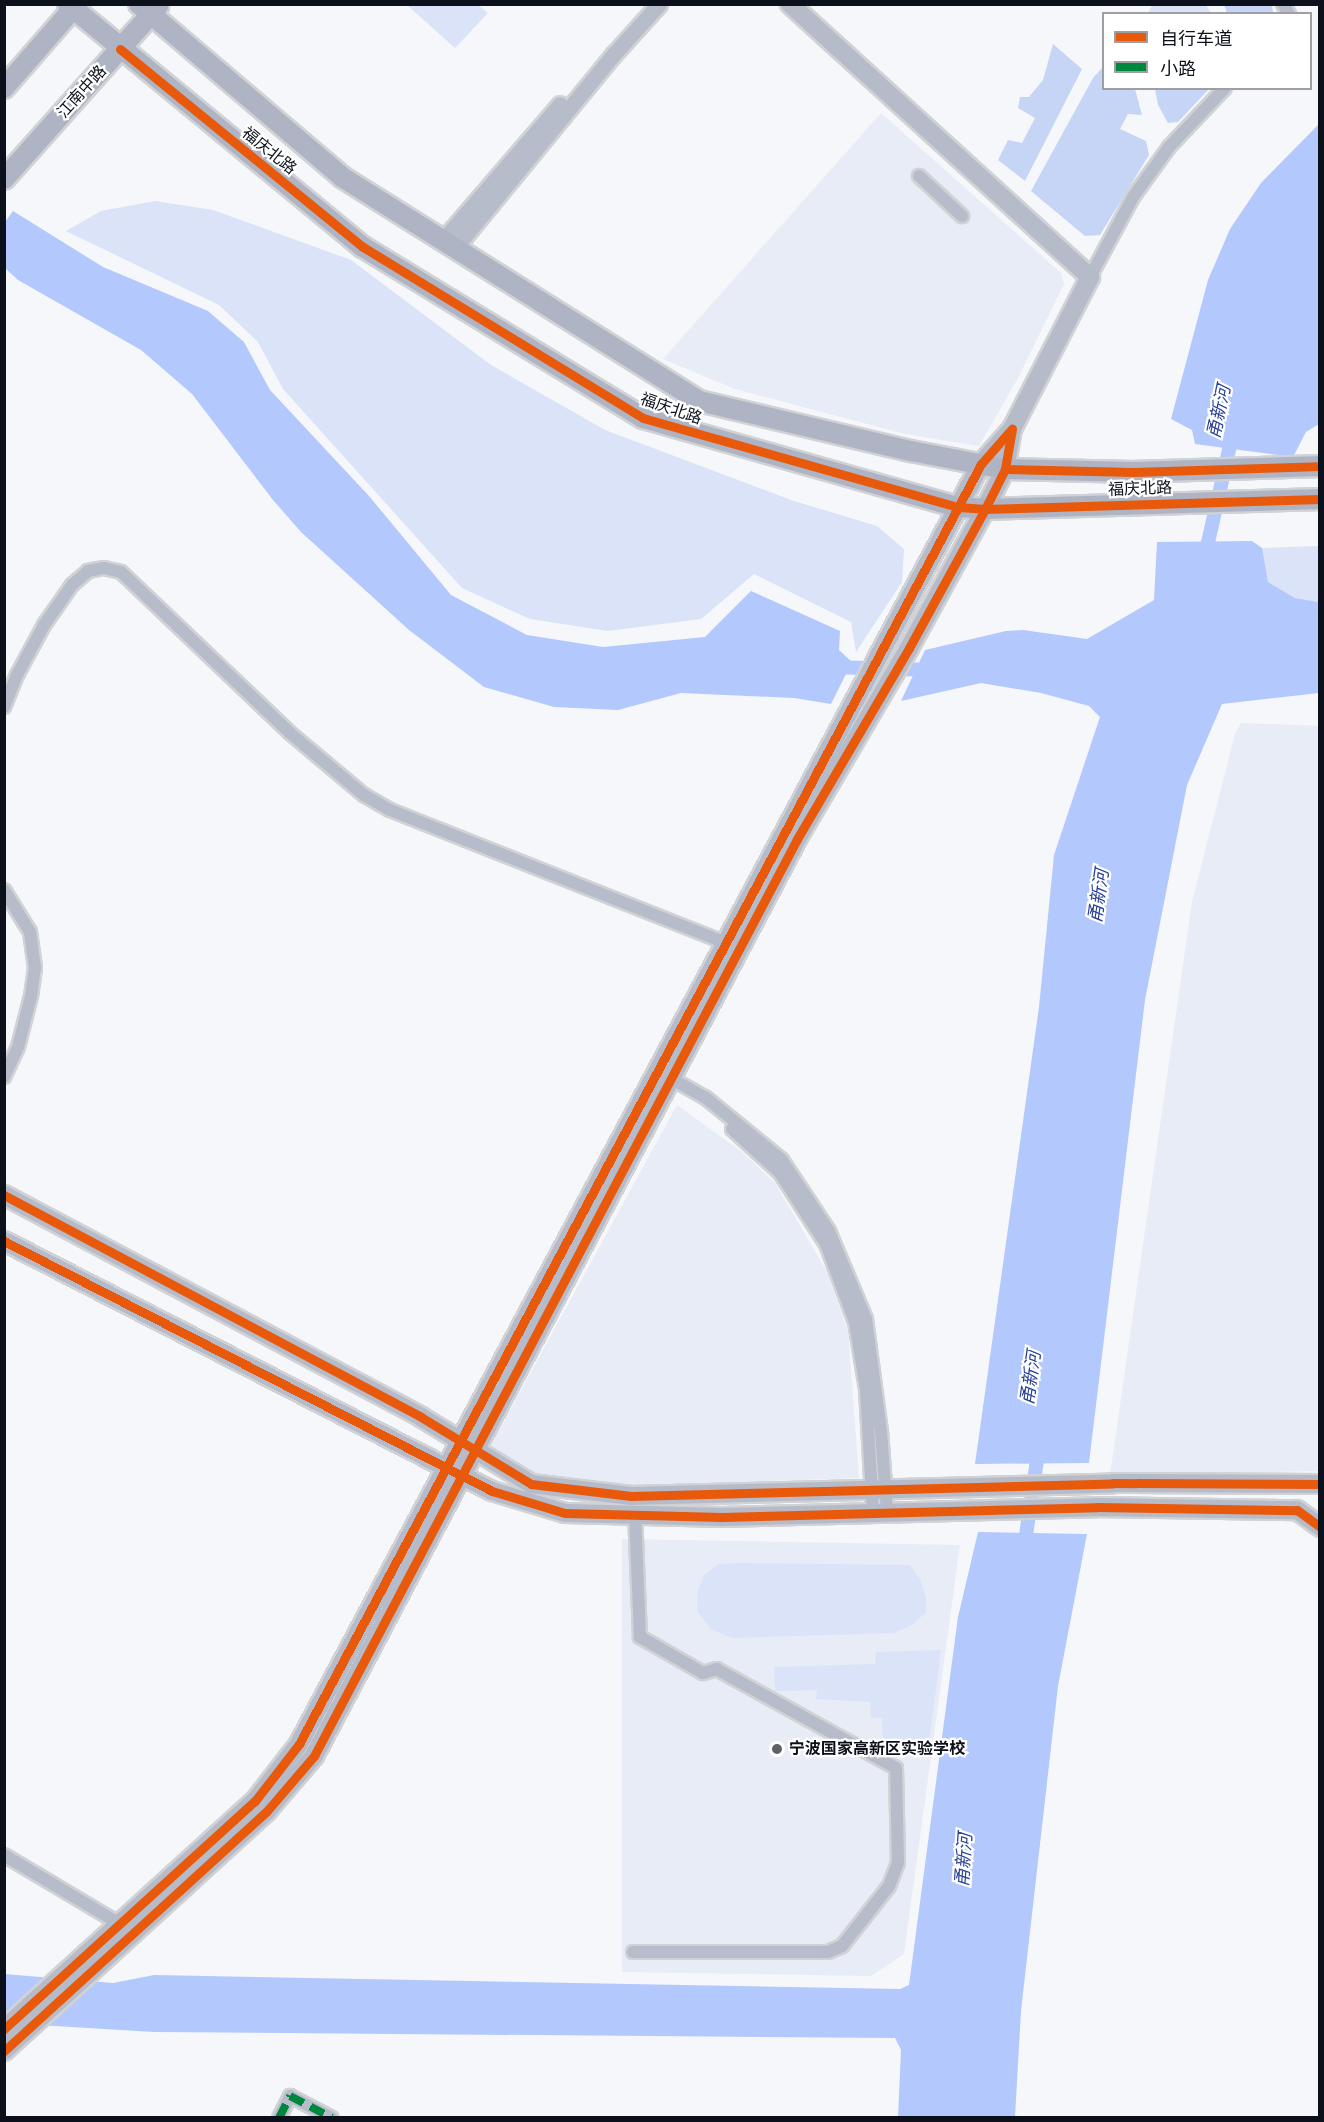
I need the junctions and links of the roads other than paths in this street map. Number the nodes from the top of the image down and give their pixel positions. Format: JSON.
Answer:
{"nodes":[{"id":1,"x":647,"y":4,"type":"edge"},
{"id":2,"x":659,"y":4,"type":"edge"},
{"id":3,"x":790,"y":4,"type":"edge"},
{"id":4,"x":70,"y":5,"type":"edge"},
{"id":5,"x":150,"y":8,"type":"edge"},
{"id":6,"x":120,"y":49,"type":"junction"},
{"id":7,"x":4,"y":88,"type":"edge"},
{"id":8,"x":1223,"y":90,"type":"edge"},
{"id":9,"x":919,"y":176,"type":"dead end"},
{"id":10,"x":4,"y":179,"type":"edge"},
{"id":11,"x":962,"y":216,"type":"dead end"},
{"id":12,"x":449,"y":244,"type":"junction"},
{"id":13,"x":1090,"y":277,"type":"junction"},
{"id":14,"x":1012,"y":429,"type":"junction"},
{"id":15,"x":981,"y":465,"type":"junction"},
{"id":16,"x":1320,"y":466,"type":"edge"},
{"id":17,"x":1005,"y":469,"type":"junction"},
{"id":18,"x":1320,"y":499,"type":"edge"},
{"id":19,"x":958,"y":507,"type":"junction"},
{"id":20,"x":986,"y":509,"type":"junction"},
{"id":21,"x":4,"y":707,"type":"edge"},
{"id":22,"x":4,"y":890,"type":"edge"},
{"id":23,"x":732,"y":948,"type":"junction"},
{"id":24,"x":4,"y":1077,"type":"edge"},
{"id":25,"x":663,"y":1078,"type":"junction"},
{"id":26,"x":4,"y":1195,"type":"edge"},
{"id":27,"x":4,"y":1241,"type":"edge"},
{"id":28,"x":468,"y":1445,"type":"junction"},
{"id":29,"x":455,"y":1471,"type":"junction"},
{"id":30,"x":1320,"y":1484,"type":"edge"},
{"id":31,"x":878,"y":1489,"type":"junction"},
{"id":32,"x":880,"y":1513,"type":"junction"},
{"id":33,"x":635,"y":1515,"type":"junction"},
{"id":34,"x":1320,"y":1527,"type":"edge"},
{"id":35,"x":4,"y":1855,"type":"edge"},
{"id":36,"x":127,"y":1928,"type":"junction"},
{"id":37,"x":633,"y":1952,"type":"dead end"},
{"id":38,"x":4,"y":2029,"type":"edge"},
{"id":39,"x":4,"y":2051,"type":"edge"},
{"id":40,"x":279,"y":2118,"type":"edge"},
{"id":41,"x":332,"y":2118,"type":"edge"}],
"edges":[{"from":1,"to":12,"type":"street"},
{"from":2,"to":12,"type":"street"},
{"from":3,"to":13,"type":"main road"},
{"from":4,"to":6,"type":"main road","name":"福庆北路"},
{"from":4,"to":7,"type":"main road"},
{"from":5,"to":6,"type":"main road","name":"江南中路"},
{"from":5,"to":12,"type":"main road","name":"福庆北路"},
{"from":6,"to":10,"type":"main road","name":"江南中路"},
{"from":6,"to":19,"type":"main road","name":"福庆北路"},
{"from":8,"to":13,"type":"street"},
{"from":9,"to":11,"type":"street"},
{"from":12,"to":15,"type":"main road","name":"福庆北路"},
{"from":13,"to":14,"type":"main road"},
{"from":14,"to":15,"type":"main road"},
{"from":14,"to":17,"type":"main road"},
{"from":15,"to":17,"type":"main road","name":"福庆北路"},
{"from":15,"to":19,"type":"main road"},
{"from":16,"to":17,"type":"main road","name":"福庆北路"},
{"from":17,"to":20,"type":"main road"},
{"from":18,"to":20,"type":"main road","name":"福庆北路"},
{"from":19,"to":20,"type":"main road","name":"福庆北路"},
{"from":19,"to":23,"type":"main road"},
{"from":20,"to":23,"type":"main road"},
{"from":21,"to":23,"type":"street"},
{"from":22,"to":24,"type":"street"},
{"from":23,"to":25,"type":"main road"},
{"from":25,"to":28,"type":"main road"},
{"from":25,"to":31,"type":"street"},
{"from":26,"to":28,"type":"main road"},
{"from":27,"to":29,"type":"main road"},
{"from":28,"to":29,"type":"main road"},
{"from":28,"to":31,"type":"main road"},
{"from":29,"to":33,"type":"main road"},
{"from":29,"to":36,"type":"main road"},
{"from":30,"to":31,"type":"main road"},
{"from":31,"to":32,"type":"street"},
{"from":32,"to":33,"type":"main road"},
{"from":32,"to":34,"type":"main road"},
{"from":33,"to":37,"type":"street"},
{"from":35,"to":36,"type":"street"},
{"from":36,"to":38,"type":"main road"},
{"from":36,"to":39,"type":"main road"},
{"from":40,"to":41,"type":"street"}]}
